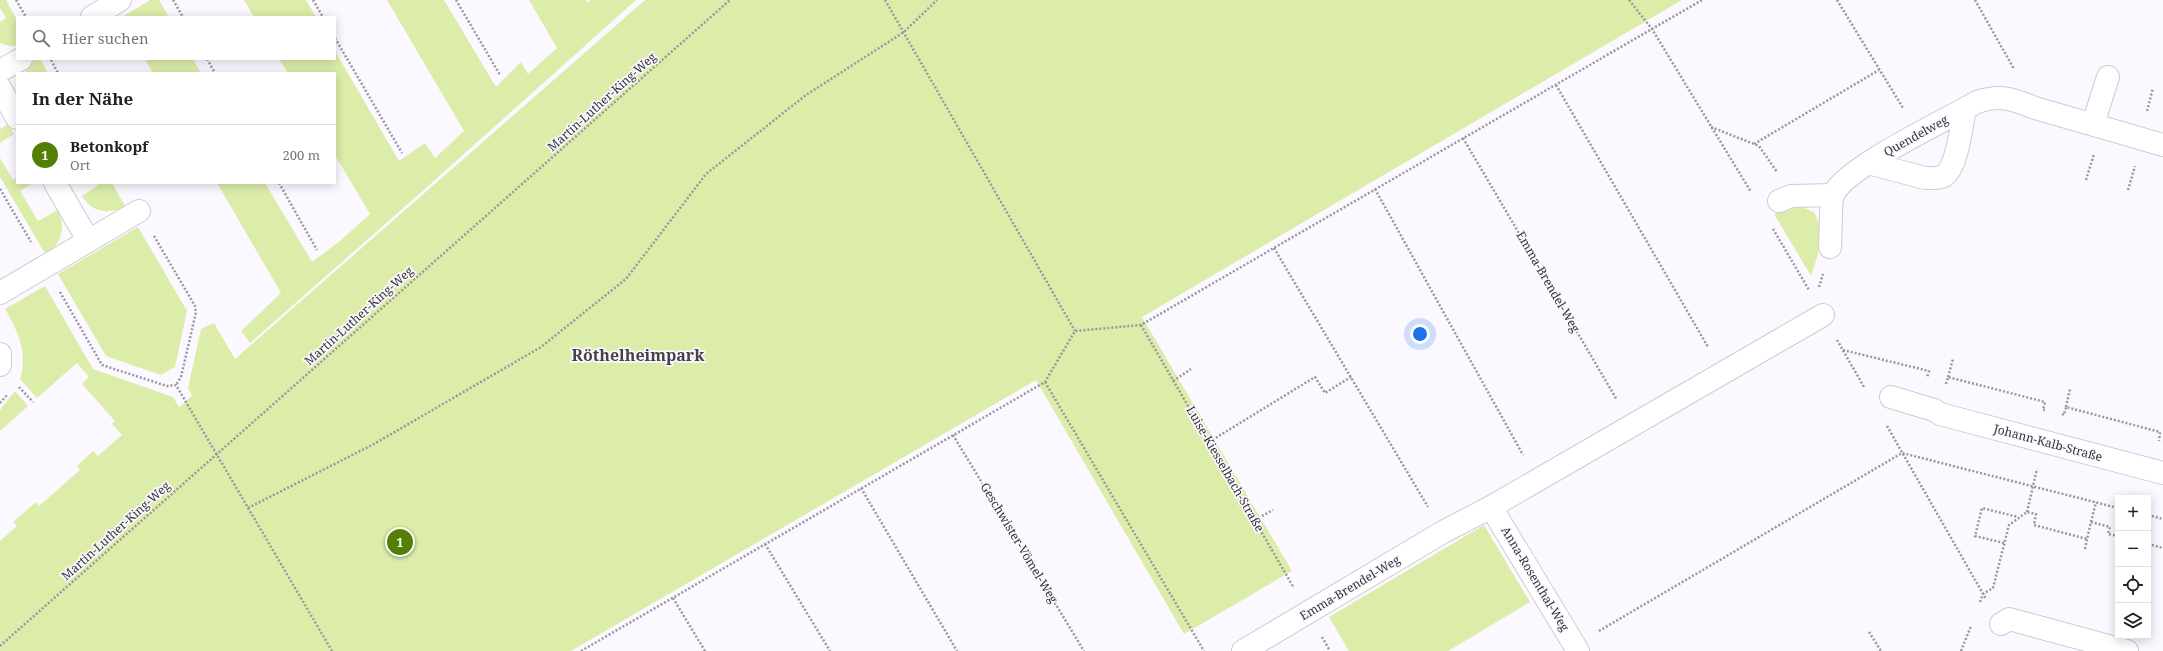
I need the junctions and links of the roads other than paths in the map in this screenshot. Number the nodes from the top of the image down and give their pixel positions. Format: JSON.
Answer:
{"nodes":[{"id":1,"x":120,"y":0,"type":"edge"},
{"id":2,"x":94,"y":16,"type":"edge"},
{"id":3,"x":18,"y":60,"type":"edge"},
{"id":4,"x":0,"y":71,"type":"edge"},
{"id":5,"x":2108,"y":77,"type":"dead end"},
{"id":6,"x":0,"y":88,"type":"edge"},
{"id":7,"x":1965,"y":109,"type":"junction"},
{"id":8,"x":16,"y":116,"type":"edge"},
{"id":9,"x":2093,"y":124,"type":"junction"},
{"id":10,"x":2163,"y":145,"type":"edge"},
{"id":11,"x":1868,"y":163,"type":"junction"},
{"id":12,"x":56,"y":184,"type":"edge"},
{"id":13,"x":1833,"y":195,"type":"junction"},
{"id":14,"x":1785,"y":198,"type":"road end"},
{"id":15,"x":139,"y":211,"type":"road end"},
{"id":16,"x":88,"y":240,"type":"junction"},
{"id":17,"x":1830,"y":247,"type":"dead end"},
{"id":18,"x":0,"y":293,"type":"edge"},
{"id":19,"x":1823,"y":315,"type":"dead end"},
{"id":20,"x":0,"y":354,"type":"edge"},
{"id":21,"x":0,"y":365,"type":"edge"},
{"id":22,"x":1890,"y":397,"type":"dead end"},
{"id":23,"x":2163,"y":473,"type":"edge"},
{"id":24,"x":1491,"y":507,"type":"junction"},
{"id":25,"x":2001,"y":624,"type":"dead end"},
{"id":26,"x":1254,"y":648,"type":"edge"},
{"id":27,"x":1576,"y":648,"type":"edge"},
{"id":28,"x":2127,"y":651,"type":"edge"}],
"edges":[{"from":1,"to":2,"type":"street"},
{"from":3,"to":4,"type":"street"},
{"from":5,"to":9,"type":"street"},
{"from":6,"to":8,"type":"street"},
{"from":7,"to":9,"type":"street","name":"Quendelweg"},
{"from":7,"to":11,"type":"street","name":"Quendelweg"},
{"from":7,"to":11,"type":"street","name":"Quendelweg"},
{"from":9,"to":10,"type":"street"},
{"from":11,"to":13,"type":"street","name":"Quendelweg"},
{"from":12,"to":16,"type":"street"},
{"from":13,"to":14,"type":"street"},
{"from":13,"to":17,"type":"street"},
{"from":15,"to":16,"type":"street"},
{"from":16,"to":18,"type":"street"},
{"from":19,"to":24,"type":"street","name":"Emma-Brendel-Weg"},
{"from":20,"to":21,"type":"street"},
{"from":22,"to":23,"type":"street","name":"Johann-Kalb-Straße"},
{"from":24,"to":26,"type":"street","name":"Emma-Brendel-Weg"},
{"from":24,"to":27,"type":"street","name":"Anna-Rosenthal-Weg"},
{"from":25,"to":28,"type":"street"}]}
